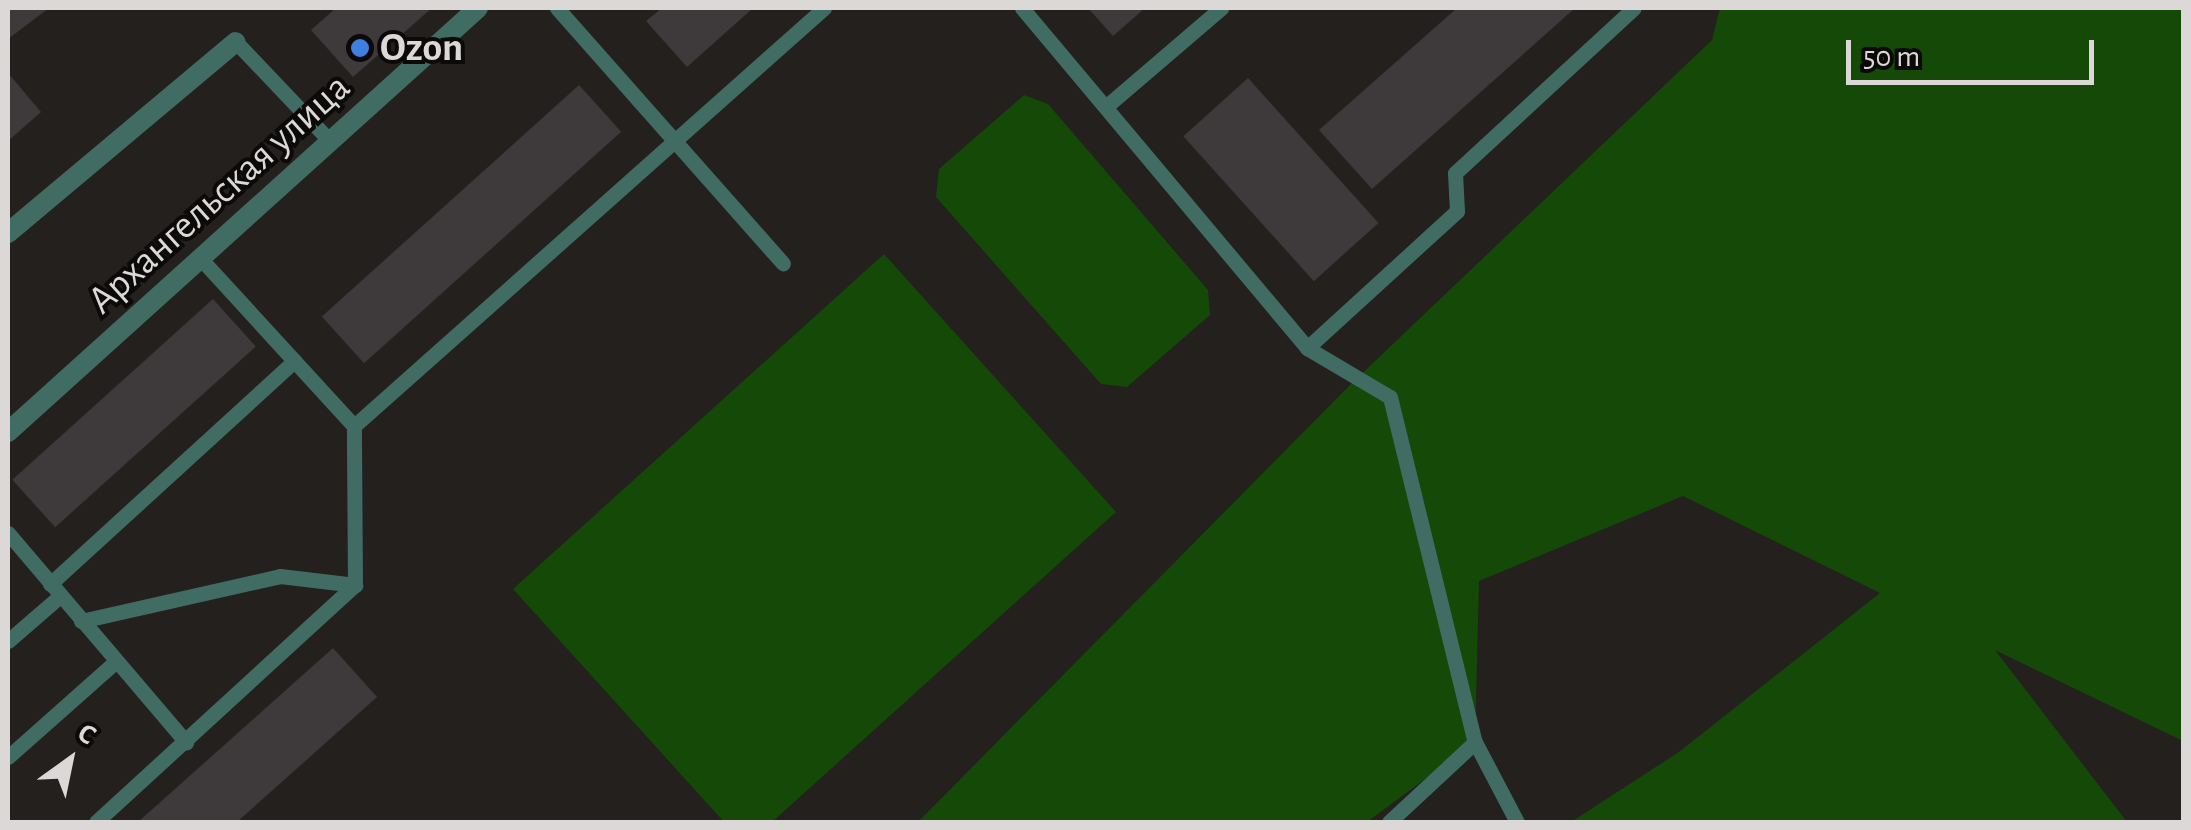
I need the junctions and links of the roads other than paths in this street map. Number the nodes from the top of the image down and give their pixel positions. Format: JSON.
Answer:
{"nodes":[{"id":1,"x":478,"y":8,"type":"edge"},
{"id":2,"x":557,"y":8,"type":"edge"},
{"id":3,"x":824,"y":8,"type":"edge"},
{"id":4,"x":1022,"y":8,"type":"edge"},
{"id":5,"x":1221,"y":8,"type":"edge"},
{"id":6,"x":1634,"y":8,"type":"edge"},
{"id":7,"x":236,"y":42,"type":"joint"},
{"id":8,"x":1108,"y":104,"type":"junction"},
{"id":9,"x":329,"y":140,"type":"junction"},
{"id":10,"x":674,"y":141,"type":"junction"},
{"id":11,"x":8,"y":234,"type":"edge"},
{"id":12,"x":201,"y":259,"type":"junction"},
{"id":13,"x":783,"y":263,"type":"dead end"},
{"id":14,"x":1307,"y":348,"type":"junction"},
{"id":15,"x":294,"y":361,"type":"junction"},
{"id":16,"x":354,"y":426,"type":"junction"},
{"id":17,"x":8,"y":432,"type":"edge"},
{"id":18,"x":8,"y":533,"type":"edge"},
{"id":19,"x":355,"y":585,"type":"junction"},
{"id":20,"x":55,"y":590,"type":"junction"},
{"id":21,"x":81,"y":621,"type":"junction"},
{"id":22,"x":8,"y":642,"type":"edge"},
{"id":23,"x":116,"y":662,"type":"junction"},
{"id":24,"x":186,"y":742,"type":"junction"},
{"id":25,"x":1475,"y":742,"type":"junction"},
{"id":26,"x":8,"y":758,"type":"edge"},
{"id":27,"x":96,"y":822,"type":"edge"},
{"id":28,"x":1389,"y":822,"type":"edge"},
{"id":29,"x":1517,"y":822,"type":"edge"}],
"edges":[{"from":1,"to":9,"type":"street","name":"Архангельская улица"},
{"from":2,"to":10,"type":"lane"},
{"from":3,"to":10,"type":"lane"},
{"from":4,"to":8,"type":"lane"},
{"from":5,"to":8,"type":"lane"},
{"from":6,"to":14,"type":"lane"},
{"from":7,"to":9,"type":"lane"},
{"from":7,"to":11,"type":"street"},
{"from":8,"to":14,"type":"lane"},
{"from":9,"to":12,"type":"street","name":"Архангельская улица"},
{"from":10,"to":13,"type":"lane"},
{"from":10,"to":16,"type":"lane"},
{"from":12,"to":15,"type":"lane"},
{"from":12,"to":17,"type":"street","name":"Архангельская улица"},
{"from":14,"to":25,"type":"lane"},
{"from":15,"to":16,"type":"lane"},
{"from":15,"to":20,"type":"lane"},
{"from":16,"to":19,"type":"lane"},
{"from":18,"to":20,"type":"lane"},
{"from":19,"to":21,"type":"lane"},
{"from":19,"to":24,"type":"lane"},
{"from":20,"to":21,"type":"lane"},
{"from":20,"to":22,"type":"lane"},
{"from":21,"to":23,"type":"lane"},
{"from":23,"to":24,"type":"lane"},
{"from":23,"to":26,"type":"lane"},
{"from":24,"to":27,"type":"lane"},
{"from":25,"to":28,"type":"lane"},
{"from":25,"to":29,"type":"lane"}]}
